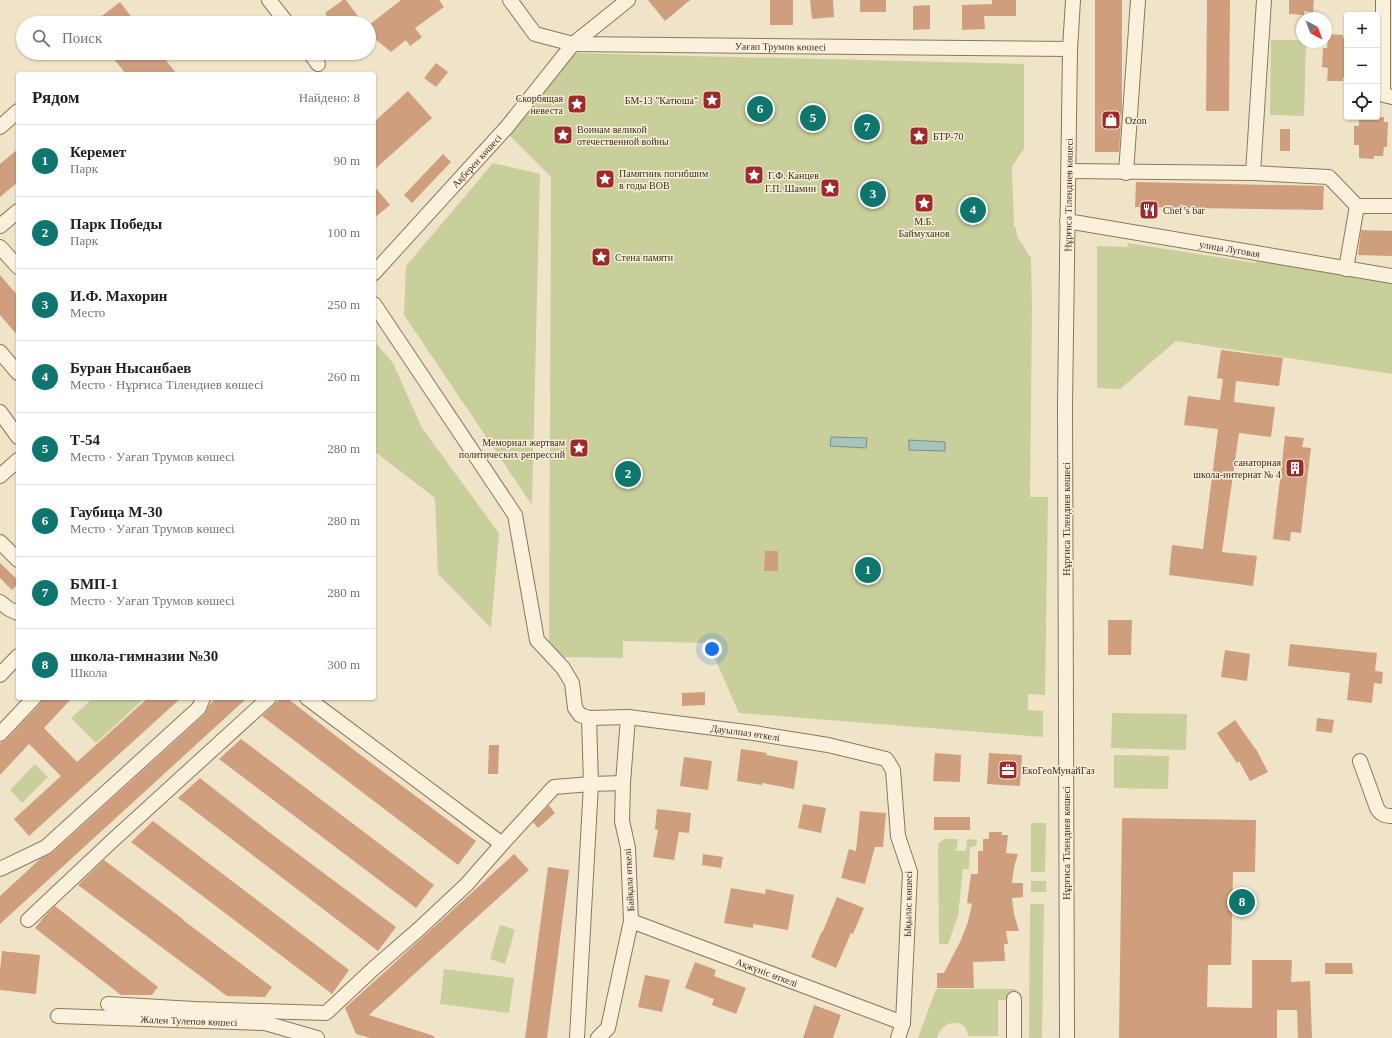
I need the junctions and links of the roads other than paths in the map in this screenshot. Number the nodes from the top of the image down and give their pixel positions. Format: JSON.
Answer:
{"nodes":[{"id":1,"x":270,"y":0,"type":"edge"},
{"id":2,"x":510,"y":0,"type":"edge"},
{"id":3,"x":628,"y":0,"type":"edge"},
{"id":4,"x":1073,"y":0,"type":"edge"},
{"id":5,"x":1138,"y":0,"type":"edge"},
{"id":6,"x":1264,"y":0,"type":"edge"},
{"id":7,"x":1383,"y":0,"type":"edge"},
{"id":8,"x":282,"y":16,"type":"edge"},
{"id":9,"x":573,"y":44,"type":"junction"},
{"id":10,"x":1070,"y":50,"type":"junction"},
{"id":11,"x":1392,"y":97,"type":"edge"},
{"id":12,"x":16,"y":114,"type":"edge"},
{"id":13,"x":0,"y":127,"type":"edge"},
{"id":14,"x":1069,"y":171,"type":"junction"},
{"id":15,"x":1126,"y":173,"type":"junction"},
{"id":16,"x":1253,"y":173,"type":"junction"},
{"id":17,"x":1357,"y":206,"type":"junction"},
{"id":18,"x":1392,"y":206,"type":"edge"},
{"id":19,"x":16,"y":213,"type":"edge"},
{"id":20,"x":1067,"y":221,"type":"junction"},
{"id":21,"x":0,"y":226,"type":"edge"},
{"id":22,"x":0,"y":248,"type":"edge"},
{"id":23,"x":16,"y":266,"type":"edge"},
{"id":24,"x":1346,"y":269,"type":"junction"},
{"id":25,"x":376,"y":271,"type":"edge"},
{"id":26,"x":1392,"y":276,"type":"edge"},
{"id":27,"x":376,"y":307,"type":"edge"},
{"id":28,"x":0,"y":352,"type":"edge"},
{"id":29,"x":16,"y":372,"type":"edge"},
{"id":30,"x":0,"y":412,"type":"edge"},
{"id":31,"x":16,"y":434,"type":"edge"},
{"id":32,"x":16,"y":462,"type":"edge"},
{"id":33,"x":0,"y":476,"type":"edge"},
{"id":34,"x":0,"y":542,"type":"edge"},
{"id":35,"x":16,"y":558,"type":"edge"},
{"id":36,"x":0,"y":602,"type":"edge"},
{"id":37,"x":16,"y":612,"type":"edge"},
{"id":38,"x":16,"y":658,"type":"edge"},
{"id":39,"x":0,"y":674,"type":"edge"},
{"id":40,"x":32,"y":700,"type":"edge"},
{"id":41,"x":202,"y":700,"type":"edge"},
{"id":42,"x":267,"y":700,"type":"edge"},
{"id":43,"x":310,"y":700,"type":"edge"},
{"id":44,"x":628,"y":717,"type":"junction"},
{"id":45,"x":589,"y":718,"type":"junction"},
{"id":46,"x":0,"y":734,"type":"edge"},
{"id":47,"x":1360,"y":761,"type":"dead end"},
{"id":48,"x":893,"y":770,"type":"joint"},
{"id":49,"x":623,"y":783,"type":"junction"},
{"id":50,"x":590,"y":784,"type":"junction"},
{"id":51,"x":1392,"y":816,"type":"edge"},
{"id":52,"x":502,"y":844,"type":"junction"},
{"id":53,"x":0,"y":869,"type":"edge"},
{"id":54,"x":28,"y":920,"type":"dead end"},
{"id":55,"x":631,"y":921,"type":"junction"},
{"id":56,"x":1014,"y":999,"type":"dead end"},
{"id":57,"x":108,"y":1004,"type":"dead end"},
{"id":58,"x":58,"y":1016,"type":"dead end"},
{"id":59,"x":903,"y":1023,"type":"junction"},
{"id":60,"x":318,"y":1038,"type":"edge"},
{"id":61,"x":577,"y":1038,"type":"edge"},
{"id":62,"x":598,"y":1038,"type":"edge"},
{"id":63,"x":898,"y":1038,"type":"edge"},
{"id":64,"x":1014,"y":1038,"type":"edge"},
{"id":65,"x":1067,"y":1038,"type":"edge"}],
"edges":[{"from":1,"to":8,"type":"street"},
{"from":2,"to":9,"type":"street","name":"Уағап Трумов көшесі"},
{"from":3,"to":9,"type":"street","name":"Ақберен көшесі"},
{"from":4,"to":10,"type":"street","name":"Нұрғиса Тілендиев көшесі"},
{"from":5,"to":15,"type":"street"},
{"from":6,"to":16,"type":"street"},
{"from":7,"to":11,"type":"street"},
{"from":9,"to":10,"type":"street","name":"Уағап Трумов көшесі"},
{"from":9,"to":25,"type":"street","name":"Ақберен көшесі"},
{"from":10,"to":14,"type":"street","name":"Нұрғиса Тілендиев көшесі"},
{"from":12,"to":13,"type":"street"},
{"from":14,"to":15,"type":"street"},
{"from":14,"to":20,"type":"street","name":"Нұрғиса Тілендиев көшесі"},
{"from":15,"to":16,"type":"street"},
{"from":16,"to":17,"type":"street"},
{"from":17,"to":18,"type":"street"},
{"from":17,"to":24,"type":"street"},
{"from":19,"to":21,"type":"street"},
{"from":20,"to":24,"type":"street","name":"улица Луговая"},
{"from":20,"to":65,"type":"street","name":"Нұрғиса Тілендиев көшесі"},
{"from":22,"to":23,"type":"street"},
{"from":24,"to":26,"type":"street","name":"улица Луговая"},
{"from":27,"to":45,"type":"street"},
{"from":28,"to":29,"type":"street"},
{"from":30,"to":31,"type":"street"},
{"from":32,"to":33,"type":"street"},
{"from":34,"to":35,"type":"street"},
{"from":36,"to":37,"type":"street"},
{"from":38,"to":39,"type":"street"},
{"from":40,"to":46,"type":"street"},
{"from":41,"to":53,"type":"street"},
{"from":42,"to":54,"type":"street"},
{"from":43,"to":52,"type":"street"},
{"from":44,"to":45,"type":"street","name":"Дауылпаз өткелі"},
{"from":44,"to":48,"type":"street","name":"Дауылпаз өткелі"},
{"from":44,"to":49,"type":"street","name":"Байқала өткелі"},
{"from":45,"to":50,"type":"street"},
{"from":47,"to":51,"type":"street"},
{"from":48,"to":59,"type":"street","name":"Ықылас көшесі"},
{"from":49,"to":50,"type":"street"},
{"from":49,"to":55,"type":"street","name":"Байқала өткелі"},
{"from":50,"to":52,"type":"street"},
{"from":50,"to":61,"type":"street"},
{"from":52,"to":57,"type":"street"},
{"from":55,"to":59,"type":"street","name":"Ақжүніс өткелі"},
{"from":55,"to":62,"type":"street","name":"Байқала өткелі"},
{"from":56,"to":64,"type":"street"},
{"from":58,"to":60,"type":"street","name":"Жален Тулепов көшесі"},
{"from":59,"to":63,"type":"street","name":"Ықылас көшесі"}]}
